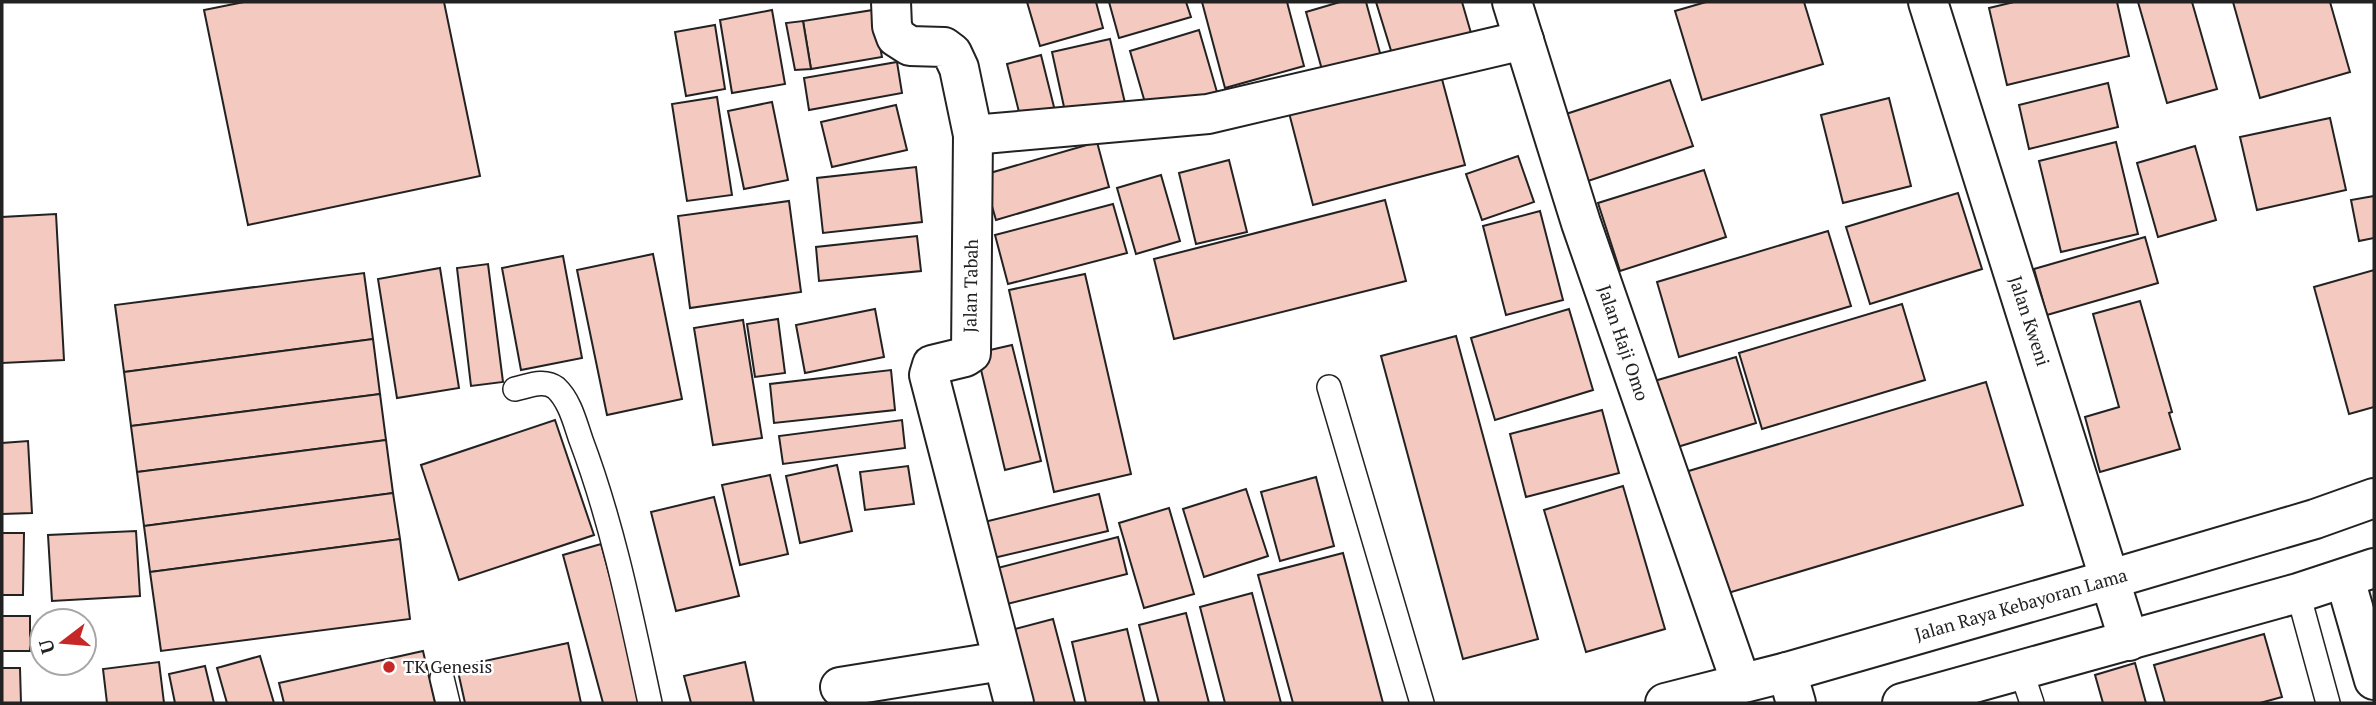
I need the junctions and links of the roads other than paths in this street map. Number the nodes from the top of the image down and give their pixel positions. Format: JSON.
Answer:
{"nodes":[{"id":1,"x":891,"y":2,"type":"edge"},
{"id":2,"x":1512,"y":2,"type":"edge"},
{"id":3,"x":1928,"y":2,"type":"edge"},
{"id":4,"x":1524,"y":40,"type":"junction"},
{"id":5,"x":973,"y":135,"type":"junction"},
{"id":6,"x":1329,"y":387,"type":"dead end"},
{"id":7,"x":515,"y":389,"type":"dead end"},
{"id":8,"x":2374,"y":498,"type":"edge"},
{"id":9,"x":2359,"y":574,"type":"edge"},
{"id":10,"x":2111,"y":579,"type":"junction"},
{"id":11,"x":2298,"y":593,"type":"junction"},
{"id":12,"x":2129,"y":640,"type":"junction"},
{"id":13,"x":1002,"y":661,"type":"junction"},
{"id":14,"x":442,"y":678,"type":"dead end"},
{"id":15,"x":2374,"y":680,"type":"edge"},
{"id":16,"x":1741,"y":683,"type":"junction"},
{"id":17,"x":840,"y":687,"type":"dead end"},
{"id":18,"x":2027,"y":687,"type":"edge"},
{"id":19,"x":1792,"y":688,"type":"edge"},
{"id":20,"x":448,"y":703,"type":"edge"},
{"id":21,"x":650,"y":703,"type":"edge"},
{"id":22,"x":1014,"y":703,"type":"edge"},
{"id":23,"x":1422,"y":703,"type":"edge"},
{"id":24,"x":1665,"y":703,"type":"edge"},
{"id":25,"x":1902,"y":703,"type":"edge"},
{"id":26,"x":2328,"y":703,"type":"edge"}],
"edges":[{"from":1,"to":5,"type":"street","name":"Jalan Tabah"},
{"from":2,"to":4,"type":"street","name":"Jalan Haji Omo"},
{"from":3,"to":10,"type":"street","name":"Jalan Kweni"},
{"from":4,"to":5,"type":"street"},
{"from":4,"to":16,"type":"street","name":"Jalan Haji Omo"},
{"from":5,"to":13,"type":"street","name":"Jalan Tabah"},
{"from":6,"to":23,"type":"lane"},
{"from":7,"to":21,"type":"lane"},
{"from":8,"to":10,"type":"street","name":"Jalan Raya Kebayoran Lama"},
{"from":9,"to":11,"type":"street"},
{"from":9,"to":15,"type":"street"},
{"from":10,"to":12,"type":"street","name":"Jalan Kweni"},
{"from":10,"to":19,"type":"street","name":"Jalan Raya Kebayoran Lama"},
{"from":11,"to":12,"type":"street"},
{"from":11,"to":26,"type":"lane"},
{"from":12,"to":18,"type":"street"},
{"from":13,"to":17,"type":"street"},
{"from":13,"to":22,"type":"street","name":"Jalan Tabah"},
{"from":14,"to":20,"type":"lane"},
{"from":16,"to":19,"type":"street","name":"Jalan Raya Kebayoran Lama"},
{"from":16,"to":24,"type":"street","name":"Jalan Raya Kebayoran Lama"},
{"from":18,"to":25,"type":"street"}]}
